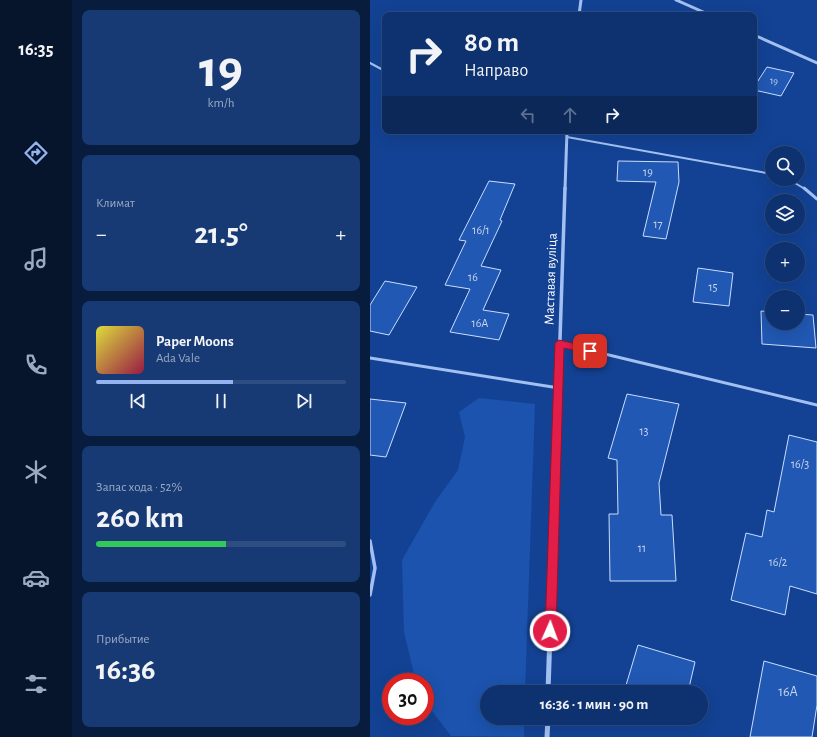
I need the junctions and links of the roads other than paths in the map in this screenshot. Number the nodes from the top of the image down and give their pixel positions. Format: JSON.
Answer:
{"nodes":[{"id":1,"x":581,"y":0,"type":"edge"},
{"id":2,"x":676,"y":0,"type":"edge"},
{"id":3,"x":579,"y":12,"type":"edge"},
{"id":4,"x":703,"y":12,"type":"edge"},
{"id":5,"x":757,"y":36,"type":"edge"},
{"id":6,"x":370,"y":62,"type":"edge"},
{"id":7,"x":817,"y":63,"type":"edge"},
{"id":8,"x":382,"y":69,"type":"edge"},
{"id":9,"x":568,"y":134,"type":"edge"},
{"id":10,"x":567,"y":137,"type":"junction"},
{"id":11,"x":765,"y":173,"type":"edge"},
{"id":12,"x":802,"y":186,"type":"edge"},
{"id":13,"x":817,"y":199,"type":"edge"},
{"id":14,"x":559,"y":343,"type":"junction"},
{"id":15,"x":370,"y":358,"type":"edge"},
{"id":16,"x":559,"y":388,"type":"junction"},
{"id":17,"x":817,"y":405,"type":"edge"},
{"id":18,"x":370,"y":541,"type":"edge"},
{"id":19,"x":370,"y":595,"type":"edge"},
{"id":20,"x":548,"y":685,"type":"edge"},
{"id":21,"x":548,"y":725,"type":"edge"},
{"id":22,"x":547,"y":737,"type":"edge"}],
"edges":[{"from":1,"to":3,"type":"street"},
{"from":2,"to":4,"type":"street"},
{"from":5,"to":7,"type":"street"},
{"from":6,"to":8,"type":"lane"},
{"from":9,"to":10,"type":"street","name":"Маставая вуліца"},
{"from":10,"to":11,"type":"lane"},
{"from":10,"to":14,"type":"street","name":"Маставая вуліца"},
{"from":12,"to":13,"type":"lane"},
{"from":14,"to":16,"type":"street","name":"Маставая вуліца"},
{"from":14,"to":17,"type":"lane"},
{"from":15,"to":16,"type":"lane"},
{"from":16,"to":20,"type":"street","name":"Маставая вуліца"},
{"from":18,"to":19,"type":"lane"},
{"from":21,"to":22,"type":"street"}]}
